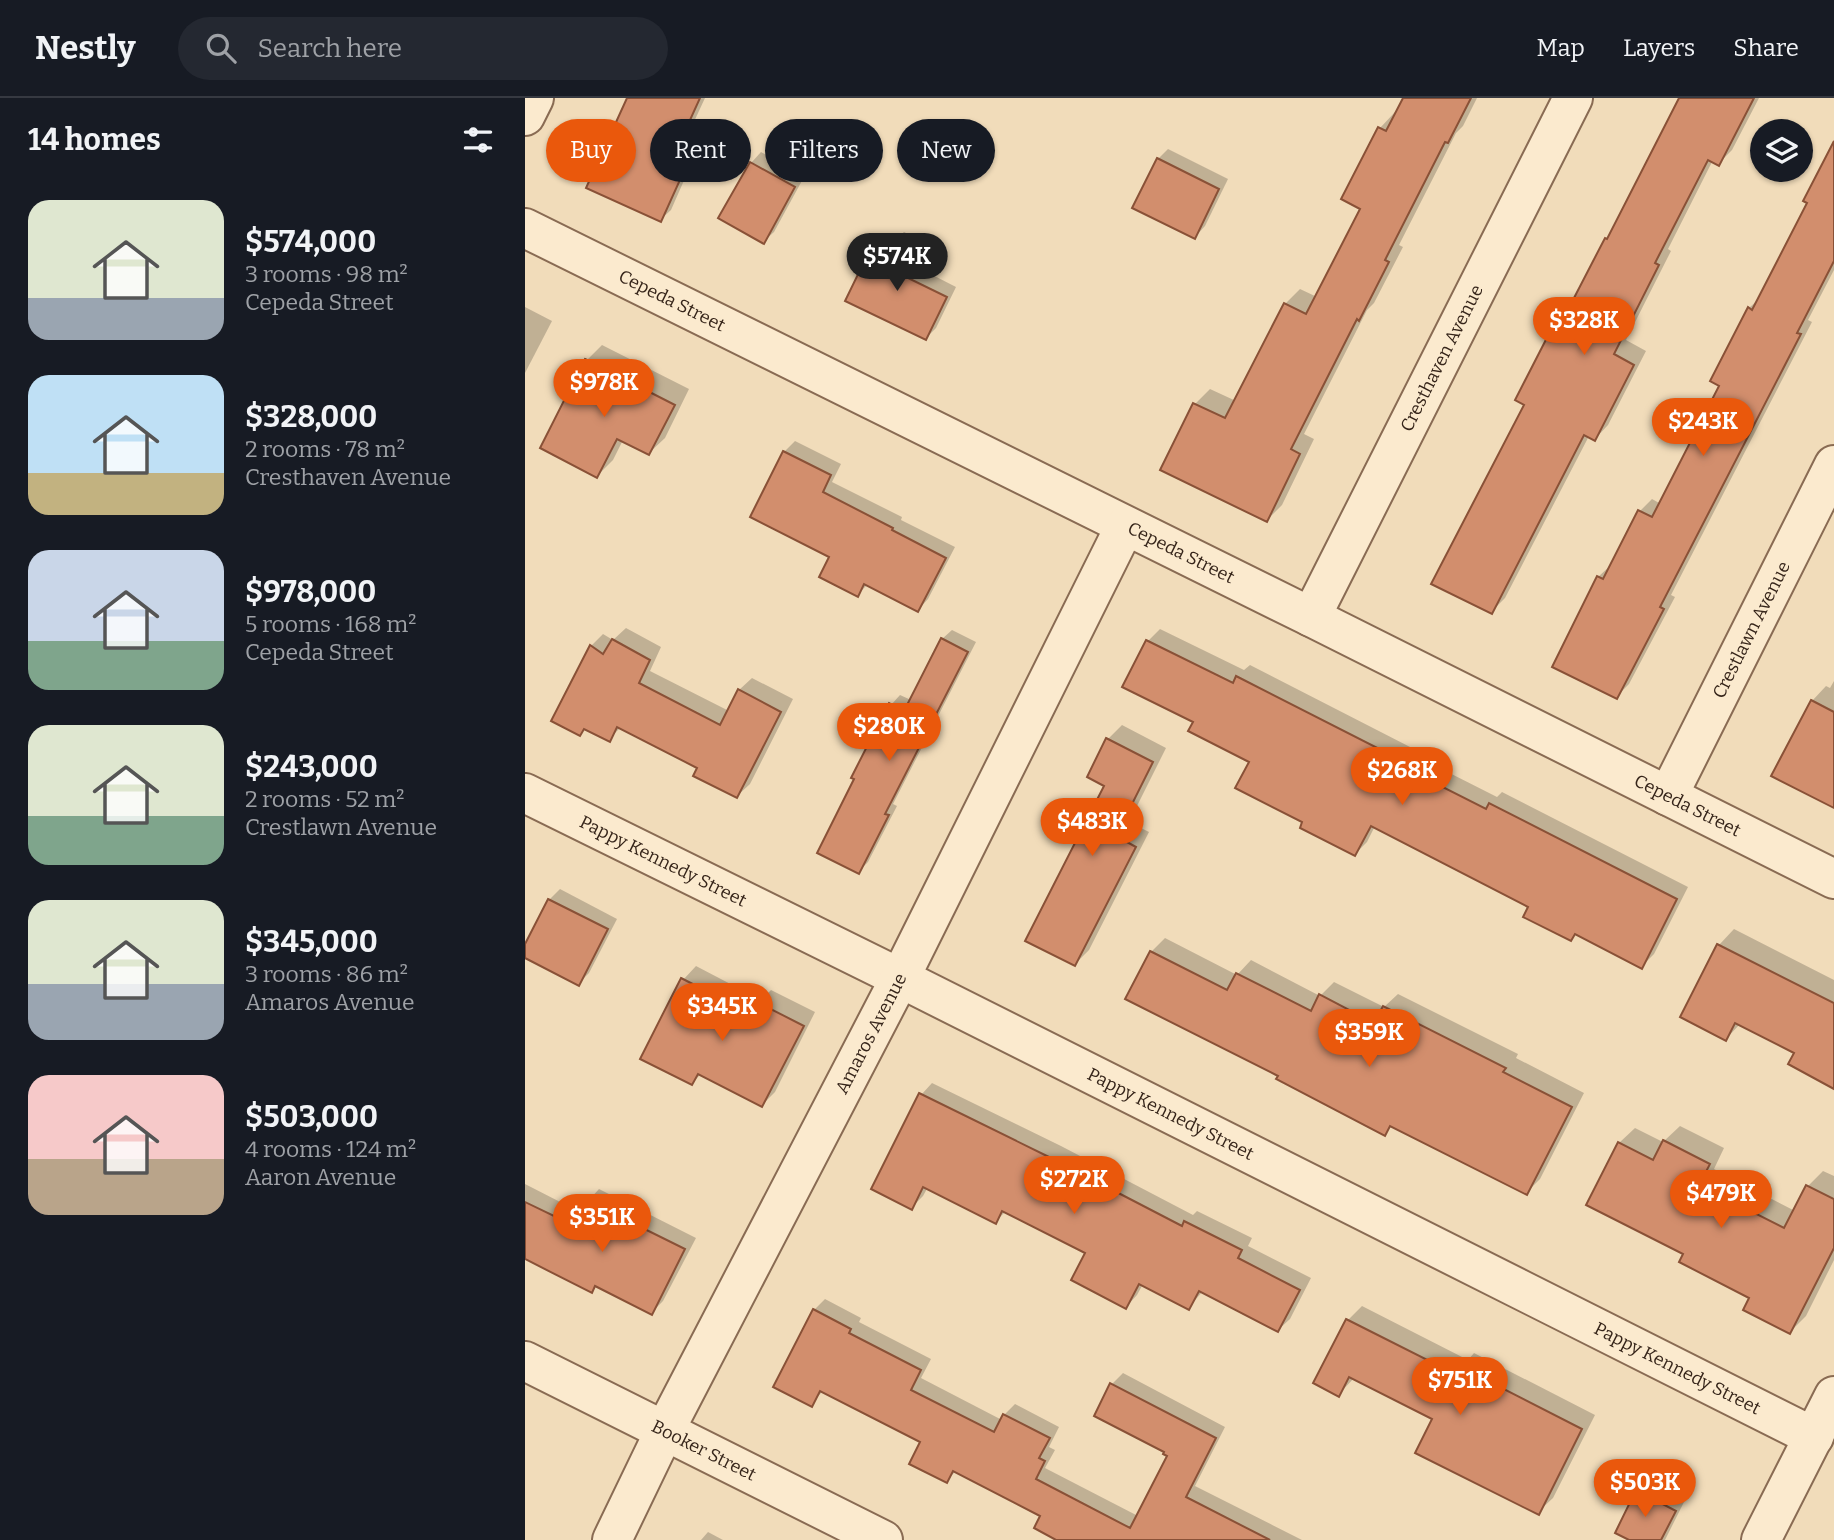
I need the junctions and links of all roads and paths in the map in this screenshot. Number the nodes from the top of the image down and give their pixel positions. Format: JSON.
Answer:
{"nodes":[{"id":1,"x":534,"y":98,"type":"edge"},
{"id":2,"x":1573,"y":98,"type":"edge"},
{"id":3,"x":525,"y":117,"type":"edge"},
{"id":4,"x":525,"y":228,"type":"edge"},
{"id":5,"x":1834,"y":465,"type":"edge"},
{"id":6,"x":1125,"y":526,"type":"junction"},
{"id":7,"x":1311,"y":617,"type":"junction"},
{"id":8,"x":525,"y":793,"type":"edge"},
{"id":9,"x":1668,"y":796,"type":"junction"},
{"id":10,"x":1834,"y":878,"type":"edge"},
{"id":11,"x":901,"y":978,"type":"junction"},
{"id":12,"x":525,"y":1361,"type":"edge"},
{"id":13,"x":1834,"y":1396,"type":"edge"},
{"id":14,"x":665,"y":1430,"type":"junction"},
{"id":15,"x":1814,"y":1437,"type":"junction"},
{"id":16,"x":612,"y":1540,"type":"edge"},
{"id":17,"x":883,"y":1540,"type":"edge"},
{"id":18,"x":1761,"y":1540,"type":"edge"}],
"edges":[{"from":1,"to":3,"type":"street"},
{"from":2,"to":7,"type":"street","name":"Cresthaven Avenue"},
{"from":4,"to":6,"type":"street","name":"Cepeda Street"},
{"from":5,"to":9,"type":"street","name":"Crestlawn Avenue"},
{"from":6,"to":7,"type":"street","name":"Cepeda Street"},
{"from":6,"to":11,"type":"street","name":"Amaros Avenue"},
{"from":7,"to":9,"type":"street","name":"Cepeda Street"},
{"from":8,"to":11,"type":"street","name":"Pappy Kennedy Street"},
{"from":9,"to":10,"type":"street","name":"Cepeda Street"},
{"from":11,"to":14,"type":"street","name":"Amaros Avenue"},
{"from":11,"to":15,"type":"street","name":"Pappy Kennedy Street"},
{"from":12,"to":14,"type":"street","name":"Booker Street"},
{"from":13,"to":15,"type":"street"},
{"from":14,"to":16,"type":"street","name":"Amaros Avenue"},
{"from":14,"to":17,"type":"street","name":"Booker Street"},
{"from":15,"to":18,"type":"street"}]}
